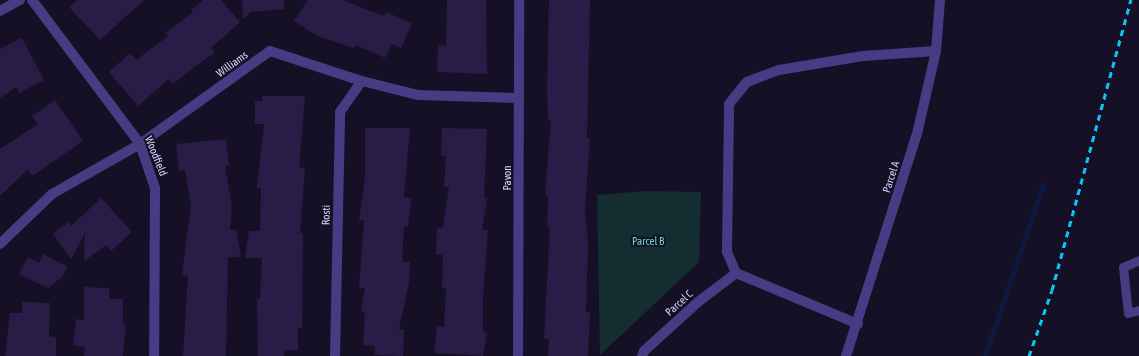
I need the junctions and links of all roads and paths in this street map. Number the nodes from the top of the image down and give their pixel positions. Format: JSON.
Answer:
{"nodes":[{"id":1,"x":20,"y":0,"type":"edge"},
{"id":2,"x":32,"y":0,"type":"edge"},
{"id":3,"x":519,"y":0,"type":"edge"},
{"id":4,"x":940,"y":0,"type":"edge"},
{"id":5,"x":0,"y":11,"type":"edge"},
{"id":6,"x":936,"y":51,"type":"junction"},
{"id":7,"x":362,"y":81,"type":"junction"},
{"id":8,"x":519,"y":98,"type":"junction"},
{"id":9,"x":140,"y":144,"type":"junction"},
{"id":10,"x":0,"y":244,"type":"edge"},
{"id":11,"x":1139,"y":260,"type":"edge"},
{"id":12,"x":736,"y":273,"type":"junction"},
{"id":13,"x":1139,"y":310,"type":"edge"},
{"id":14,"x":858,"y":324,"type":"junction"},
{"id":15,"x":154,"y":356,"type":"edge"},
{"id":16,"x":334,"y":356,"type":"edge"},
{"id":17,"x":518,"y":356,"type":"edge"},
{"id":18,"x":642,"y":356,"type":"edge"},
{"id":19,"x":846,"y":356,"type":"edge"}],
"edges":[{"from":1,"to":5,"type":"street"},
{"from":2,"to":9,"type":"street","name":"Woodfield"},
{"from":3,"to":8,"type":"street","name":"Pavon"},
{"from":4,"to":6,"type":"street","name":"Parcel A"},
{"from":6,"to":12,"type":"street"},
{"from":6,"to":14,"type":"street","name":"Parcel A"},
{"from":7,"to":8,"type":"street","name":"Williams"},
{"from":7,"to":9,"type":"street","name":"Williams"},
{"from":7,"to":16,"type":"street","name":"Rosti"},
{"from":8,"to":17,"type":"street","name":"Pavon"},
{"from":9,"to":10,"type":"street","name":"Williams"},
{"from":9,"to":15,"type":"street","name":"Woodfield"},
{"from":11,"to":13,"type":"lane"},
{"from":12,"to":14,"type":"street"},
{"from":12,"to":18,"type":"street","name":"Parcel C"},
{"from":14,"to":19,"type":"street","name":"Parcel A"}]}
